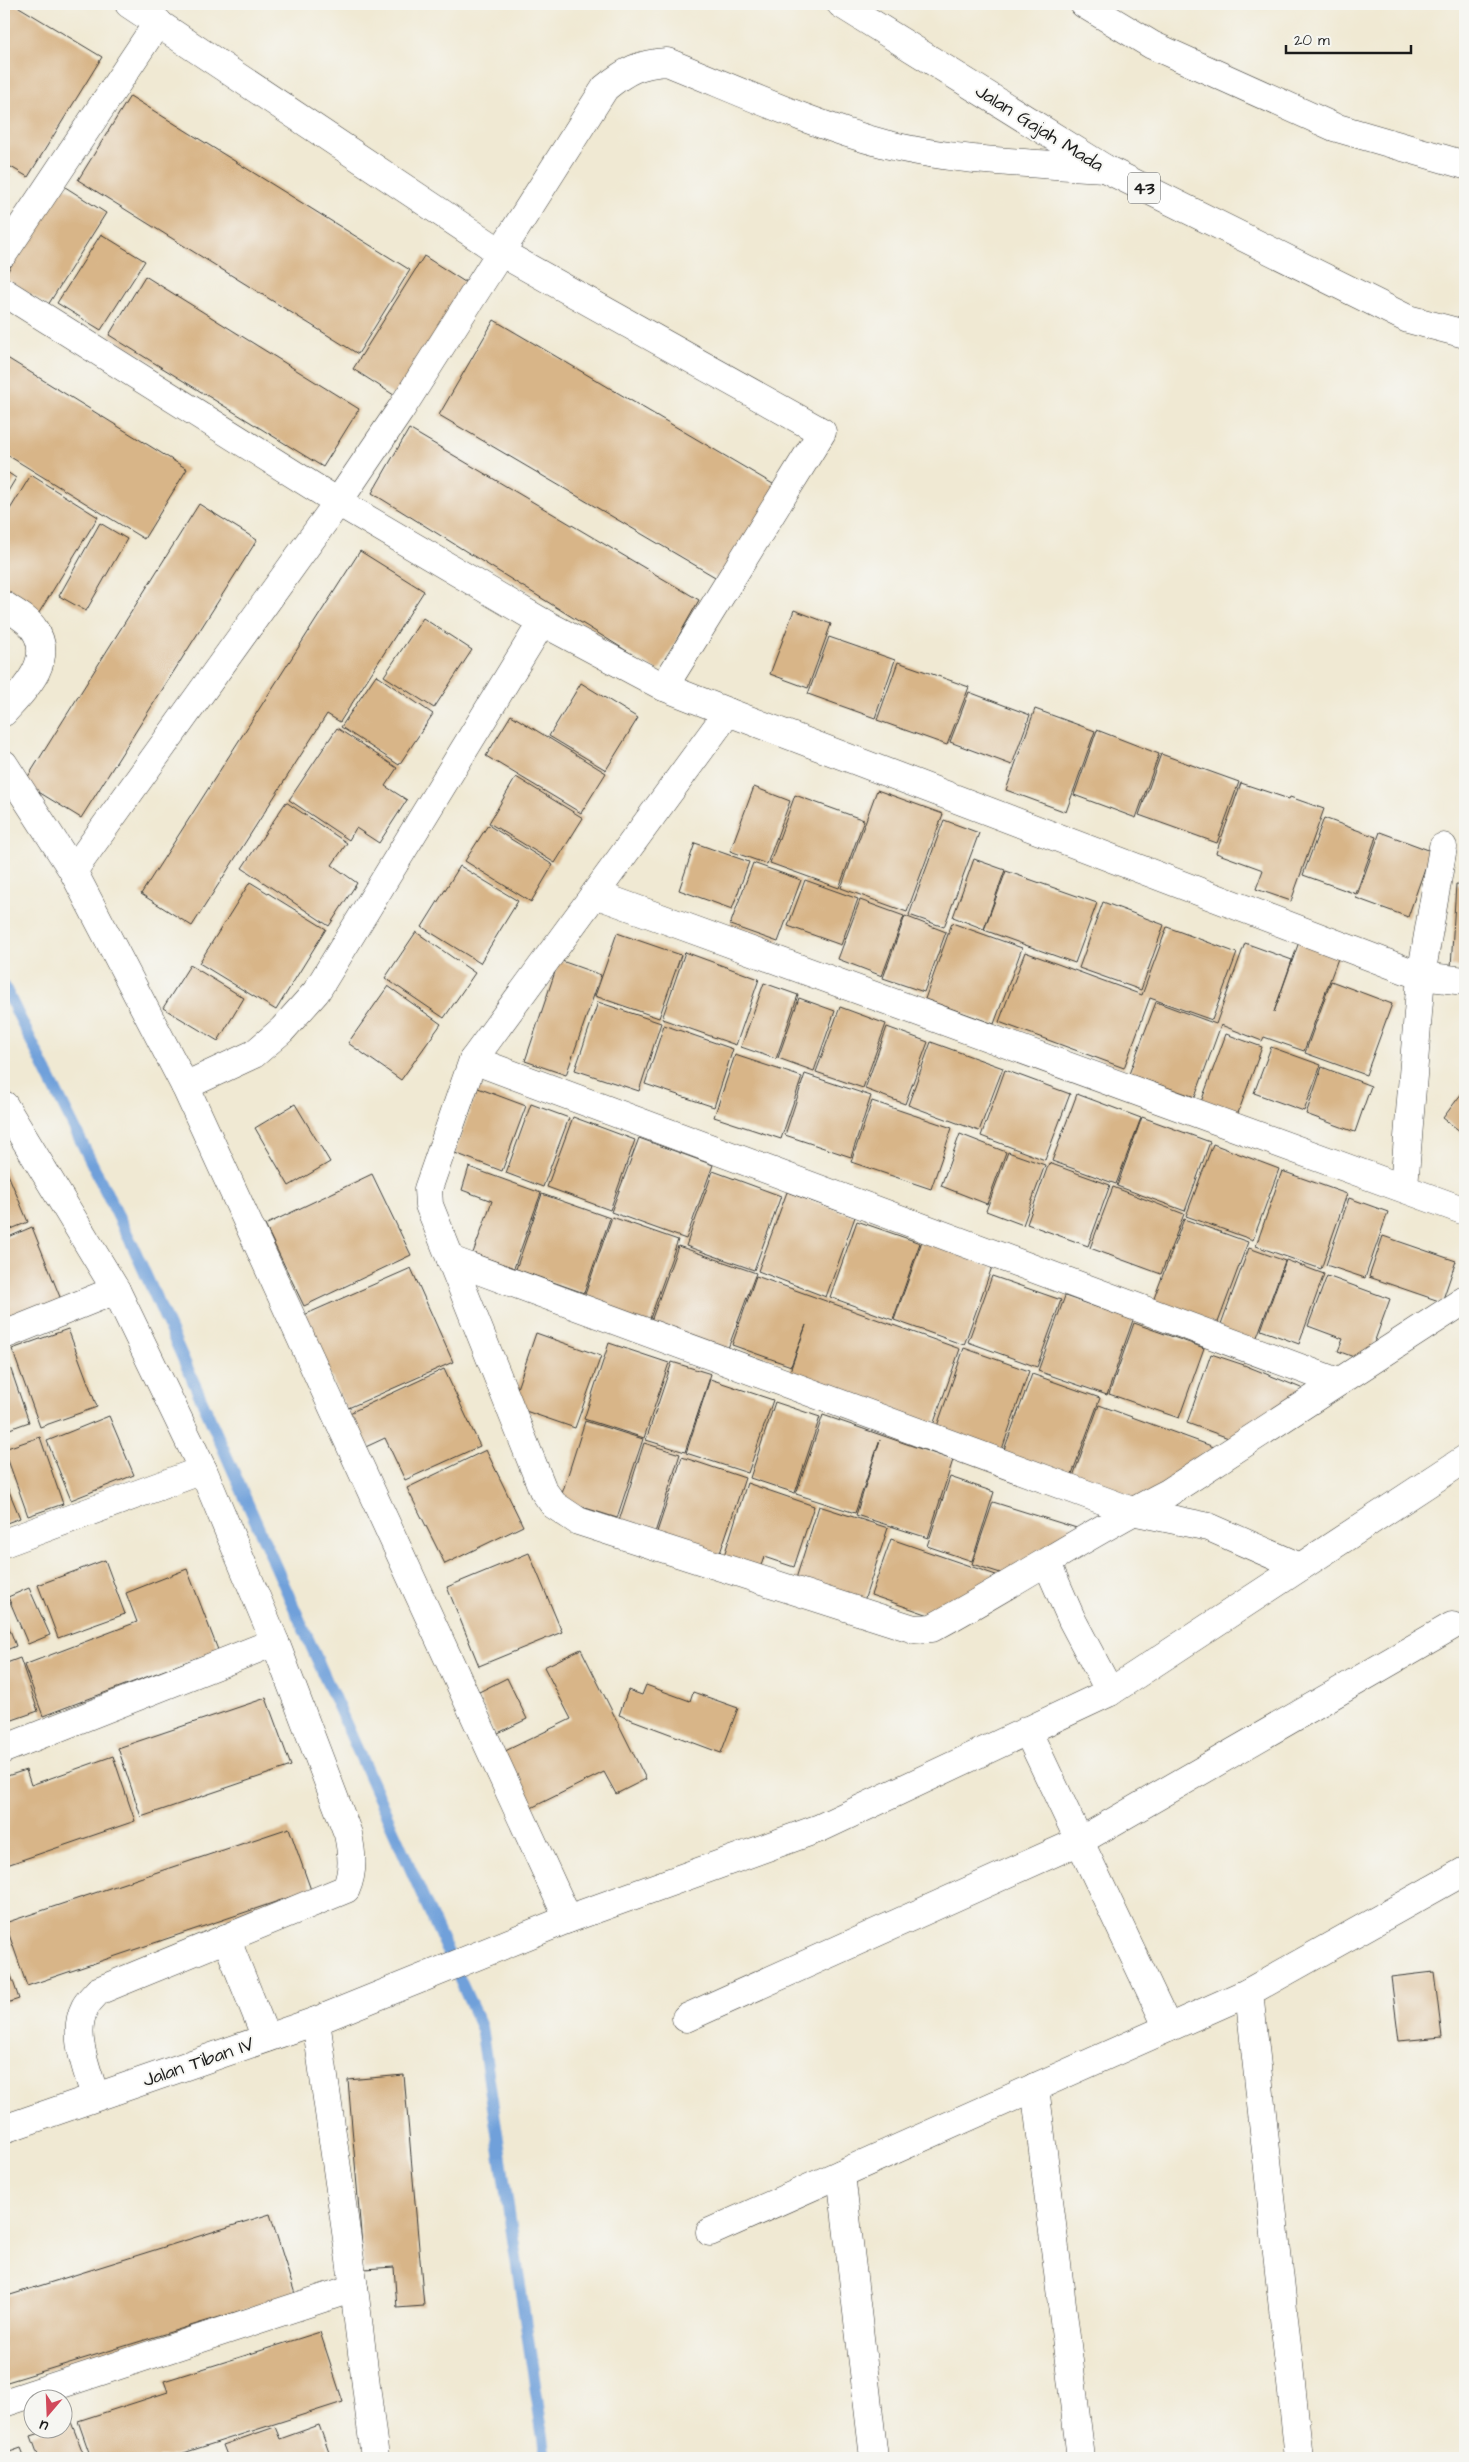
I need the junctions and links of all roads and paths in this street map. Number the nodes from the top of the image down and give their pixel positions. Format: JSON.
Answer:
{"nodes":[{"id":1,"x":129,"y":4,"type":"edge"},
{"id":2,"x":841,"y":4,"type":"edge"},
{"id":3,"x":1084,"y":4,"type":"edge"},
{"id":4,"x":158,"y":22,"type":"junction"},
{"id":5,"x":1465,"y":166,"type":"edge"},
{"id":6,"x":1104,"y":168,"type":"junction"},
{"id":7,"x":4,"y":252,"type":"edge"},
{"id":8,"x":500,"y":252,"type":"junction"},
{"id":9,"x":4,"y":292,"type":"edge"},
{"id":10,"x":1465,"y":334,"type":"edge"},
{"id":11,"x":338,"y":502,"type":"junction"},
{"id":12,"x":4,"y":605,"type":"edge"},
{"id":13,"x":542,"y":622,"type":"junction"},
{"id":14,"x":664,"y":687,"type":"junction"},
{"id":15,"x":4,"y":712,"type":"edge"},
{"id":16,"x":728,"y":712,"type":"junction"},
{"id":17,"x":4,"y":764,"type":"edge"},
{"id":18,"x":1443,"y":847,"type":"dead end"},
{"id":19,"x":73,"y":871,"type":"junction"},
{"id":20,"x":595,"y":894,"type":"junction"},
{"id":21,"x":1421,"y":976,"type":"junction"},
{"id":22,"x":1465,"y":981,"type":"edge"},
{"id":23,"x":473,"y":1060,"type":"junction"},
{"id":24,"x":185,"y":1086,"type":"junction"},
{"id":25,"x":6,"y":1115,"type":"edge"},
{"id":26,"x":1404,"y":1187,"type":"junction"},
{"id":27,"x":1465,"y":1211,"type":"edge"},
{"id":28,"x":451,"y":1260,"type":"junction"},
{"id":29,"x":116,"y":1290,"type":"junction"},
{"id":30,"x":1465,"y":1300,"type":"edge"},
{"id":31,"x":4,"y":1335,"type":"edge"},
{"id":32,"x":1338,"y":1382,"type":"junction"},
{"id":33,"x":1465,"y":1459,"type":"edge"},
{"id":34,"x":203,"y":1470,"type":"junction"},
{"id":35,"x":1132,"y":1511,"type":"junction"},
{"id":36,"x":4,"y":1543,"type":"edge"},
{"id":37,"x":1047,"y":1563,"type":"junction"},
{"id":38,"x":1300,"y":1567,"type":"junction"},
{"id":39,"x":1452,"y":1626,"type":"dead end"},
{"id":40,"x":275,"y":1642,"type":"junction"},
{"id":41,"x":1110,"y":1692,"type":"junction"},
{"id":42,"x":1027,"y":1730,"type":"junction"},
{"id":43,"x":4,"y":1749,"type":"edge"},
{"id":44,"x":1080,"y":1841,"type":"junction"},
{"id":45,"x":1465,"y":1871,"type":"edge"},
{"id":46,"x":568,"y":1919,"type":"junction"},
{"id":47,"x":226,"y":1938,"type":"junction"},
{"id":48,"x":1249,"y":1992,"type":"junction"},
{"id":49,"x":686,"y":2018,"type":"dead end"},
{"id":50,"x":316,"y":2021,"type":"junction"},
{"id":51,"x":1168,"y":2028,"type":"junction"},
{"id":52,"x":266,"y":2038,"type":"junction"},
{"id":53,"x":1035,"y":2087,"type":"junction"},
{"id":54,"x":95,"y":2096,"type":"junction"},
{"id":55,"x":4,"y":2129,"type":"edge"},
{"id":56,"x":841,"y":2174,"type":"junction"},
{"id":57,"x":710,"y":2232,"type":"dead end"},
{"id":58,"x":354,"y":2288,"type":"junction"},
{"id":59,"x":4,"y":2403,"type":"edge"},
{"id":60,"x":375,"y":2458,"type":"edge"},
{"id":61,"x":874,"y":2458,"type":"edge"},
{"id":62,"x":1081,"y":2458,"type":"edge"},
{"id":63,"x":1299,"y":2458,"type":"edge"}],
"edges":[{"from":1,"to":4,"type":"main road"},
{"from":2,"to":6,"type":"main road","name":"Jalan Gajah Mada","number":"43"},
{"from":3,"to":5,"type":"main road"},
{"from":4,"to":7,"type":"main road"},
{"from":4,"to":8,"type":"main road"},
{"from":6,"to":8,"type":"main road"},
{"from":6,"to":10,"type":"main road","name":"Jalan Gajah Mada","number":"43"},
{"from":8,"to":11,"type":"main road"},
{"from":8,"to":14,"type":"main road"},
{"from":9,"to":11,"type":"main road"},
{"from":11,"to":13,"type":"main road"},
{"from":11,"to":19,"type":"main road"},
{"from":12,"to":15,"type":"main road"},
{"from":13,"to":14,"type":"main road"},
{"from":13,"to":24,"type":"main road"},
{"from":14,"to":16,"type":"main road"},
{"from":16,"to":20,"type":"main road"},
{"from":16,"to":21,"type":"main road"},
{"from":17,"to":19,"type":"main road"},
{"from":18,"to":21,"type":"main road"},
{"from":19,"to":24,"type":"main road"},
{"from":20,"to":23,"type":"main road"},
{"from":20,"to":26,"type":"main road"},
{"from":21,"to":22,"type":"main road"},
{"from":21,"to":26,"type":"main road"},
{"from":23,"to":28,"type":"main road"},
{"from":23,"to":32,"type":"main road"},
{"from":24,"to":46,"type":"main road"},
{"from":25,"to":29,"type":"main road"},
{"from":26,"to":27,"type":"main road"},
{"from":28,"to":35,"type":"main road"},
{"from":28,"to":37,"type":"main road"},
{"from":29,"to":31,"type":"main road"},
{"from":29,"to":34,"type":"main road"},
{"from":30,"to":32,"type":"main road"},
{"from":32,"to":35,"type":"main road"},
{"from":33,"to":38,"type":"main road","name":"Jalan Tiban IV"},
{"from":34,"to":36,"type":"main road"},
{"from":34,"to":40,"type":"main road"},
{"from":35,"to":37,"type":"main road"},
{"from":35,"to":38,"type":"main road"},
{"from":37,"to":41,"type":"main road"},
{"from":38,"to":41,"type":"main road","name":"Jalan Tiban IV"},
{"from":39,"to":44,"type":"main road"},
{"from":40,"to":43,"type":"main road"},
{"from":40,"to":47,"type":"main road"},
{"from":41,"to":42,"type":"main road","name":"Jalan Tiban IV"},
{"from":42,"to":44,"type":"main road"},
{"from":42,"to":46,"type":"main road","name":"Jalan Tiban IV"},
{"from":44,"to":49,"type":"main road"},
{"from":44,"to":51,"type":"main road"},
{"from":45,"to":48,"type":"main road"},
{"from":46,"to":50,"type":"main road","name":"Jalan Tiban IV"},
{"from":47,"to":52,"type":"main road"},
{"from":47,"to":54,"type":"main road"},
{"from":48,"to":51,"type":"main road"},
{"from":48,"to":63,"type":"main road"},
{"from":50,"to":52,"type":"main road","name":"Jalan Tiban IV"},
{"from":50,"to":58,"type":"main road"},
{"from":51,"to":53,"type":"main road"},
{"from":52,"to":54,"type":"main road","name":"Jalan Tiban IV"},
{"from":53,"to":56,"type":"main road"},
{"from":53,"to":62,"type":"main road"},
{"from":54,"to":55,"type":"main road","name":"Jalan Tiban IV"},
{"from":56,"to":57,"type":"main road"},
{"from":56,"to":61,"type":"main road"},
{"from":58,"to":59,"type":"main road"},
{"from":58,"to":60,"type":"main road"}]}
